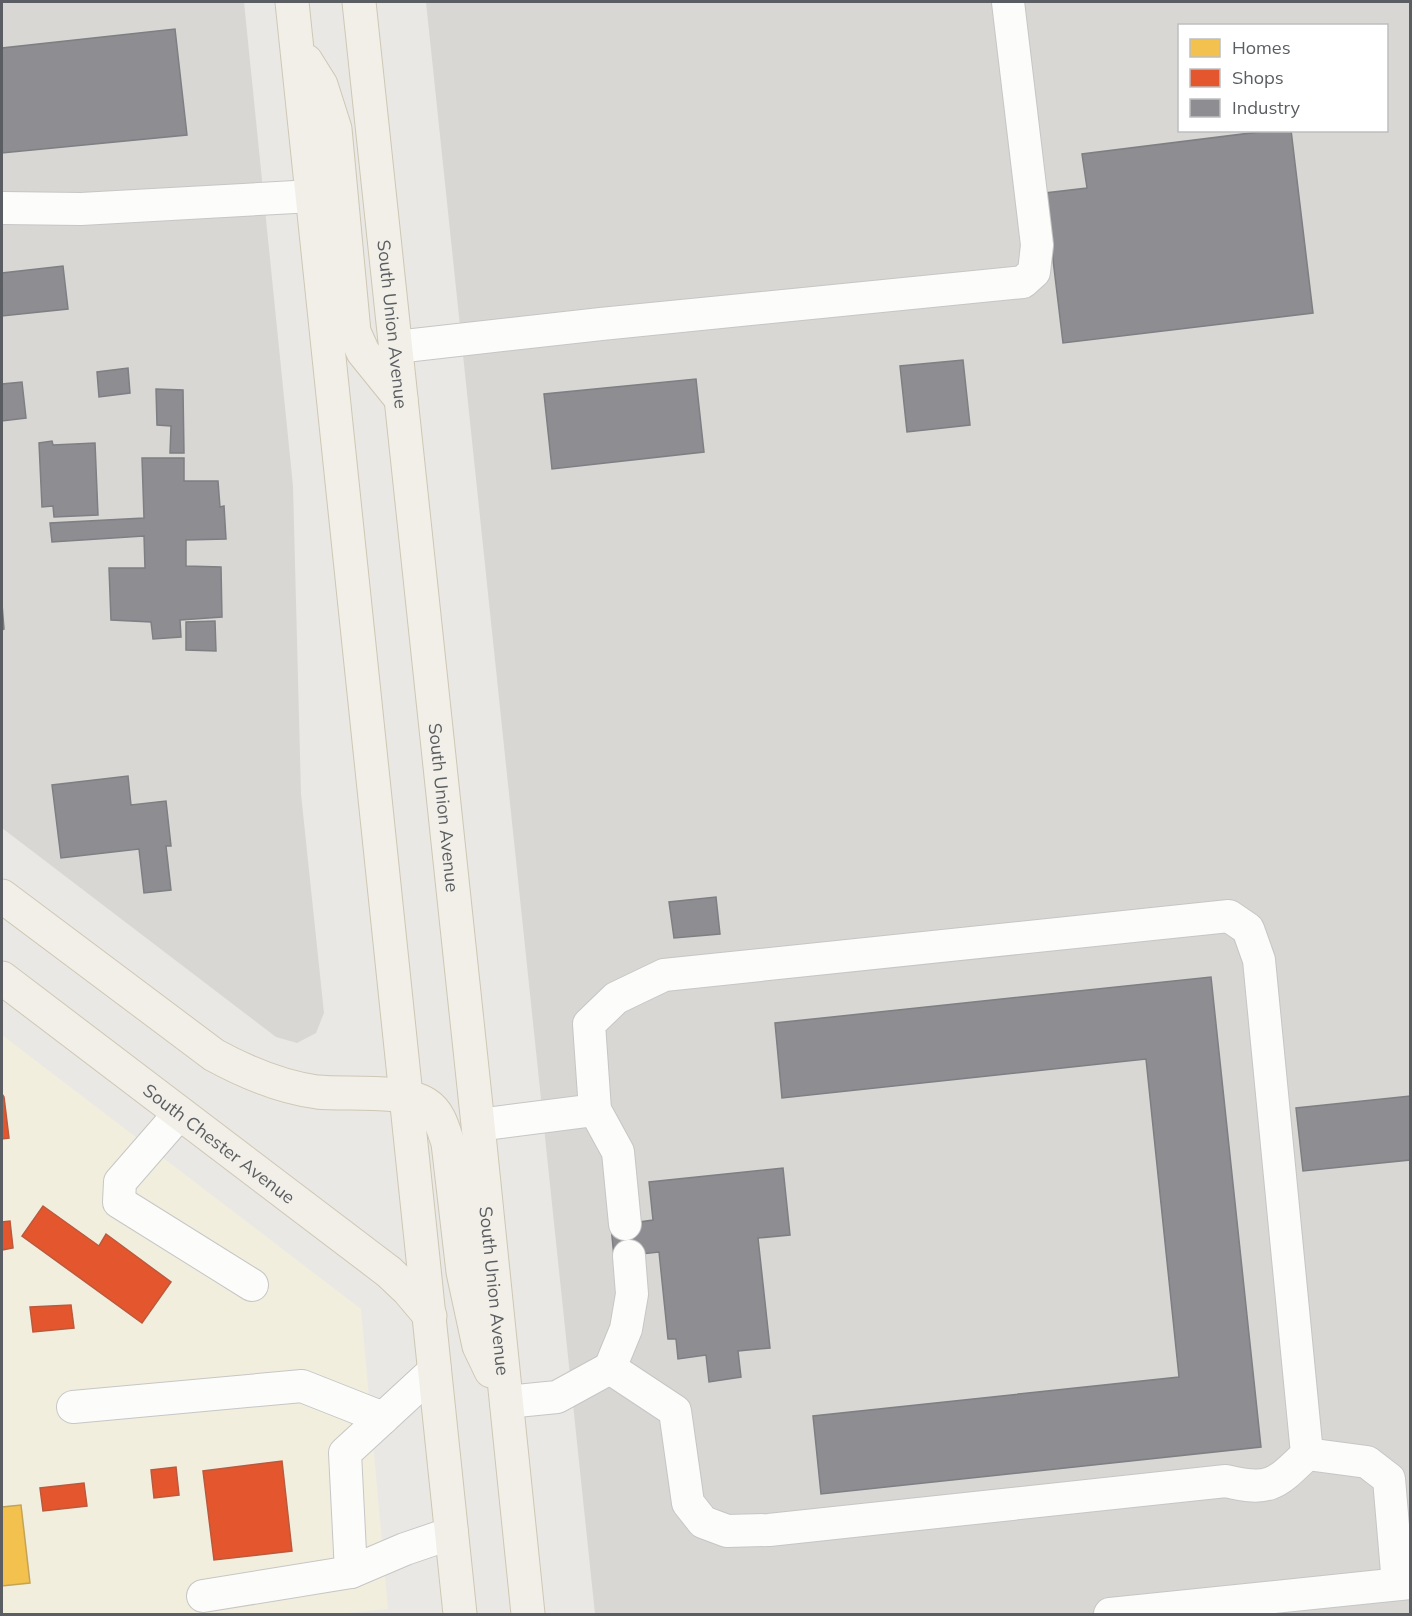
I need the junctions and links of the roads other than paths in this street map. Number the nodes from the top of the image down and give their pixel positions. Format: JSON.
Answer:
{"nodes":[{"id":1,"x":292,"y":2,"type":"edge"},
{"id":2,"x":359,"y":2,"type":"edge"},
{"id":3,"x":1008,"y":2,"type":"edge"},
{"id":4,"x":297,"y":47,"type":"junction"},
{"id":5,"x":313,"y":196,"type":"junction"},
{"id":6,"x":2,"y":208,"type":"edge"},
{"id":7,"x":396,"y":347,"type":"junction"},
{"id":8,"x":401,"y":399,"type":"junction"},
{"id":9,"x":2,"y":896,"type":"edge"},
{"id":10,"x":2,"y":978,"type":"edge"},
{"id":11,"x":15,"y":1000,"type":"edge"},
{"id":12,"x":406,"y":1096,"type":"junction"},
{"id":13,"x":595,"y":1110,"type":"junction"},
{"id":14,"x":180,"y":1113,"type":"junction"},
{"id":15,"x":478,"y":1125,"type":"junction"},
{"id":16,"x":625,"y":1224,"type":"dead end"},
{"id":17,"x":629,"y":1256,"type":"dead end"},
{"id":18,"x":252,"y":1285,"type":"dead end"},
{"id":19,"x":430,"y":1316,"type":"junction"},
{"id":20,"x":610,"y":1368,"type":"junction"},
{"id":21,"x":435,"y":1370,"type":"junction"},
{"id":22,"x":506,"y":1402,"type":"junction"},
{"id":23,"x":73,"y":1407,"type":"dead end"},
{"id":24,"x":383,"y":1418,"type":"junction"},
{"id":25,"x":1308,"y":1454,"type":"junction"},
{"id":26,"x":452,"y":1533,"type":"junction"},
{"id":27,"x":351,"y":1572,"type":"junction"},
{"id":28,"x":1404,"y":1583,"type":"edge"},
{"id":29,"x":203,"y":1596,"type":"dead end"},
{"id":30,"x":460,"y":1614,"type":"edge"},
{"id":31,"x":528,"y":1614,"type":"edge"},
{"id":32,"x":1110,"y":1614,"type":"edge"}],
"edges":[{"from":1,"to":4,"type":"main road"},
{"from":2,"to":7,"type":"main road","name":"South Union Avenue"},
{"from":3,"to":7,"type":"street"},
{"from":4,"to":5,"type":"main road"},
{"from":4,"to":8,"type":"main road"},
{"from":5,"to":6,"type":"street"},
{"from":5,"to":12,"type":"main road"},
{"from":7,"to":8,"type":"main road","name":"South Union Avenue"},
{"from":8,"to":15,"type":"main road","name":"South Union Avenue"},
{"from":9,"to":12,"type":"main road"},
{"from":10,"to":11,"type":"main road","name":"South Chester Avenue"},
{"from":11,"to":14,"type":"main road","name":"South Chester Avenue"},
{"from":12,"to":19,"type":"main road"},
{"from":12,"to":22,"type":"main road"},
{"from":13,"to":15,"type":"street"},
{"from":13,"to":16,"type":"street"},
{"from":13,"to":25,"type":"street"},
{"from":14,"to":18,"type":"street"},
{"from":14,"to":19,"type":"main road","name":"South Chester Avenue"},
{"from":15,"to":22,"type":"main road","name":"South Union Avenue"},
{"from":17,"to":20,"type":"street"},
{"from":19,"to":21,"type":"main road"},
{"from":20,"to":22,"type":"street"},
{"from":20,"to":25,"type":"street"},
{"from":21,"to":24,"type":"street"},
{"from":21,"to":26,"type":"main road"},
{"from":22,"to":31,"type":"main road","name":"South Union Avenue"},
{"from":23,"to":24,"type":"street"},
{"from":24,"to":27,"type":"street"},
{"from":25,"to":28,"type":"street"},
{"from":26,"to":27,"type":"street"},
{"from":26,"to":30,"type":"main road"},
{"from":27,"to":29,"type":"street"},
{"from":28,"to":32,"type":"street"}]}
